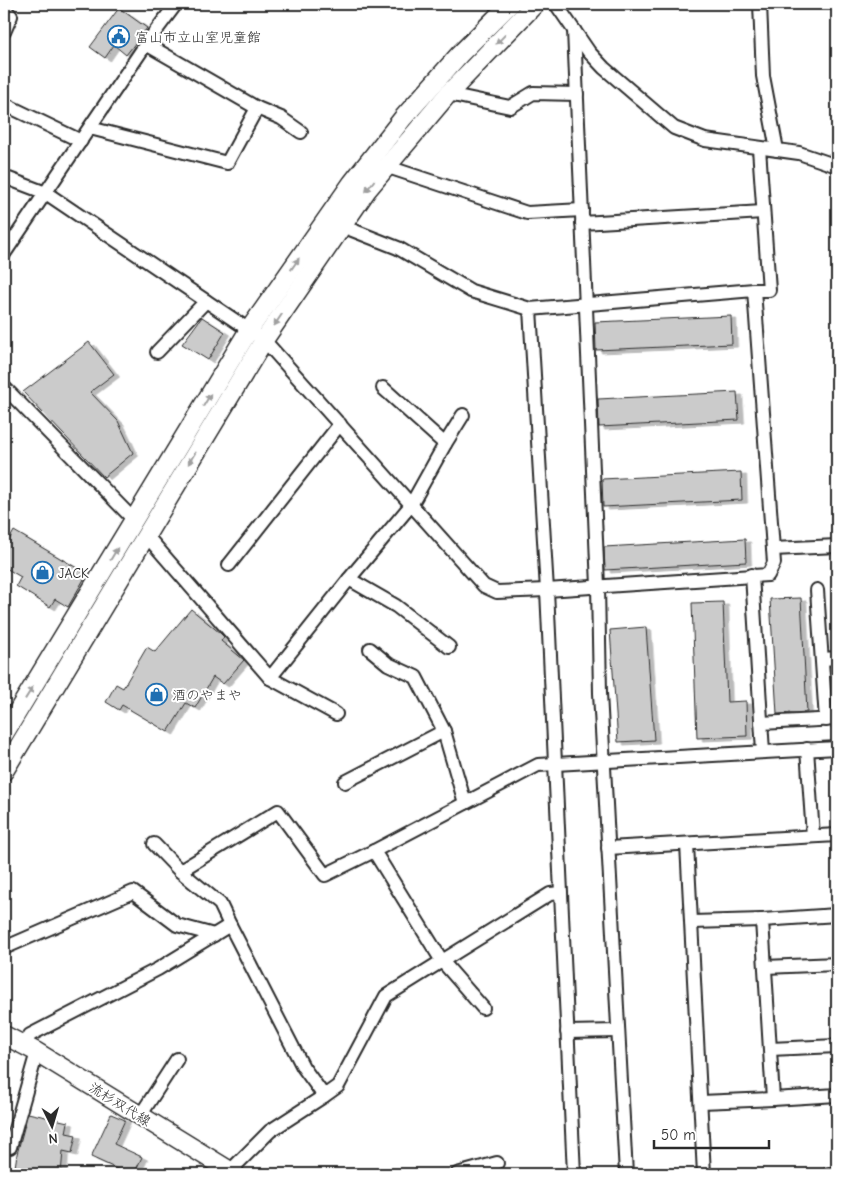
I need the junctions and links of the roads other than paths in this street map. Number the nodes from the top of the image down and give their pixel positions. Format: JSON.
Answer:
{"nodes":[{"id":1,"x":176,"y":4,"type":"edge"},
{"id":2,"x":510,"y":4,"type":"edge"},
{"id":3,"x":535,"y":4,"type":"edge"},
{"id":4,"x":556,"y":4,"type":"edge"},
{"id":5,"x":760,"y":4,"type":"edge"},
{"id":6,"x":4,"y":8,"type":"edge"},
{"id":7,"x":574,"y":30,"type":"junction"},
{"id":8,"x":4,"y":32,"type":"edge"},
{"id":9,"x":146,"y":44,"type":"junction"},
{"id":10,"x":448,"y":94,"type":"junction"},
{"id":11,"x":577,"y":94,"type":"junction"},
{"id":12,"x":4,"y":104,"type":"edge"},
{"id":13,"x":257,"y":108,"type":"junction"},
{"id":14,"x":90,"y":128,"type":"junction"},
{"id":15,"x":301,"y":132,"type":"dead end"},
{"id":16,"x":81,"y":141,"type":"junction"},
{"id":17,"x":759,"y":148,"type":"junction"},
{"id":18,"x":777,"y":150,"type":"junction"},
{"id":19,"x":384,"y":166,"type":"junction"},
{"id":20,"x":837,"y":166,"type":"edge"},
{"id":21,"x":4,"y":178,"type":"edge"},
{"id":22,"x":46,"y":193,"type":"junction"},
{"id":23,"x":764,"y":212,"type":"junction"},
{"id":24,"x":582,"y":216,"type":"junction"},
{"id":25,"x":342,"y":226,"type":"junction"},
{"id":26,"x":4,"y":254,"type":"edge"},
{"id":27,"x":754,"y":290,"type":"junction"},
{"id":28,"x":206,"y":301,"type":"junction"},
{"id":29,"x":586,"y":303,"type":"junction"},
{"id":30,"x":530,"y":309,"type":"junction"},
{"id":31,"x":250,"y":330,"type":"junction"},
{"id":32,"x":264,"y":340,"type":"junction"},
{"id":33,"x":157,"y":352,"type":"dead end"},
{"id":34,"x":4,"y":387,"type":"edge"},
{"id":35,"x":383,"y":388,"type":"dead end"},
{"id":36,"x":463,"y":415,"type":"dead end"},
{"id":37,"x":340,"y":424,"type":"junction"},
{"id":38,"x":445,"y":444,"type":"junction"},
{"id":39,"x":411,"y":505,"type":"junction"},
{"id":40,"x":134,"y":520,"type":"junction"},
{"id":41,"x":145,"y":534,"type":"junction"},
{"id":42,"x":837,"y":546,"type":"edge"},
{"id":43,"x":773,"y":549,"type":"junction"},
{"id":44,"x":229,"y":565,"type":"dead end"},
{"id":45,"x":752,"y":575,"type":"junction"},
{"id":46,"x":349,"y":579,"type":"junction"},
{"id":47,"x":598,"y":586,"type":"junction"},
{"id":48,"x":547,"y":590,"type":"junction"},
{"id":49,"x":817,"y":590,"type":"dead end"},
{"id":50,"x":449,"y":647,"type":"dead end"},
{"id":51,"x":370,"y":649,"type":"dead end"},
{"id":52,"x":822,"y":658,"type":"junction"},
{"id":53,"x":837,"y":658,"type":"edge"},
{"id":54,"x":270,"y":678,"type":"junction"},
{"id":55,"x":336,"y":714,"type":"dead end"},
{"id":56,"x":832,"y":720,"type":"edge"},
{"id":57,"x":761,"y":723,"type":"junction"},
{"id":58,"x":444,"y":731,"type":"junction"},
{"id":59,"x":4,"y":734,"type":"edge"},
{"id":60,"x":837,"y":748,"type":"edge"},
{"id":61,"x":807,"y":750,"type":"junction"},
{"id":62,"x":763,"y":752,"type":"junction"},
{"id":63,"x":604,"y":761,"type":"junction"},
{"id":64,"x":555,"y":764,"type":"junction"},
{"id":65,"x":4,"y":771,"type":"edge"},
{"id":66,"x":345,"y":782,"type":"dead end"},
{"id":67,"x":465,"y":803,"type":"junction"},
{"id":68,"x":837,"y":835,"type":"edge"},
{"id":69,"x":813,"y":836,"type":"junction"},
{"id":70,"x":154,"y":844,"type":"dead end"},
{"id":71,"x":687,"y":844,"type":"junction"},
{"id":72,"x":608,"y":848,"type":"junction"},
{"id":73,"x":374,"y":851,"type":"junction"},
{"id":74,"x":180,"y":871,"type":"junction"},
{"id":75,"x":560,"y":893,"type":"junction"},
{"id":76,"x":837,"y":915,"type":"edge"},
{"id":77,"x":762,"y":920,"type":"junction"},
{"id":78,"x":692,"y":922,"type":"junction"},
{"id":79,"x":230,"y":925,"type":"junction"},
{"id":80,"x":214,"y":934,"type":"junction"},
{"id":81,"x":4,"y":948,"type":"edge"},
{"id":82,"x":442,"y":961,"type":"junction"},
{"id":83,"x":837,"y":964,"type":"edge"},
{"id":84,"x":765,"y":967,"type":"junction"},
{"id":85,"x":483,"y":1008,"type":"dead end"},
{"id":86,"x":618,"y":1031,"type":"junction"},
{"id":87,"x":567,"y":1032,"type":"junction"},
{"id":88,"x":4,"y":1035,"type":"edge"},
{"id":89,"x":837,"y":1046,"type":"edge"},
{"id":90,"x":31,"y":1049,"type":"junction"},
{"id":91,"x":770,"y":1049,"type":"junction"},
{"id":92,"x":177,"y":1059,"type":"dead end"},
{"id":93,"x":837,"y":1095,"type":"edge"},
{"id":94,"x":324,"y":1096,"type":"junction"},
{"id":95,"x":773,"y":1099,"type":"junction"},
{"id":96,"x":701,"y":1102,"type":"junction"},
{"id":97,"x":140,"y":1116,"type":"junction"},
{"id":98,"x":10,"y":1147,"type":"dead end"},
{"id":99,"x":497,"y":1163,"type":"dead end"},
{"id":100,"x":232,"y":1173,"type":"edge"},
{"id":101,"x":457,"y":1174,"type":"edge"},
{"id":102,"x":574,"y":1174,"type":"edge"},
{"id":103,"x":626,"y":1174,"type":"edge"},
{"id":104,"x":704,"y":1174,"type":"edge"},
{"id":105,"x":829,"y":1174,"type":"edge"},
{"id":106,"x":837,"y":1174,"type":"edge"}],
"edges":[{"from":1,"to":9,"type":"street"},
{"from":31,"to":2,"type":"street","one_way":true},
{"from":3,"to":10,"type":"street","one_way":true},
{"from":4,"to":7,"type":"street"},
{"from":5,"to":18,"type":"street"},
{"from":6,"to":8,"type":"street"},
{"from":7,"to":11,"type":"street"},
{"from":7,"to":17,"type":"street"},
{"from":9,"to":13,"type":"street"},
{"from":9,"to":14,"type":"street"},
{"from":10,"to":11,"type":"street"},
{"from":10,"to":19,"type":"street"},
{"from":11,"to":24,"type":"street"},
{"from":12,"to":16,"type":"street"},
{"from":13,"to":14,"type":"street"},
{"from":13,"to":15,"type":"street"},
{"from":14,"to":16,"type":"street"},
{"from":16,"to":22,"type":"street"},
{"from":17,"to":18,"type":"street"},
{"from":17,"to":23,"type":"street"},
{"from":18,"to":20,"type":"street"},
{"from":19,"to":24,"type":"street"},
{"from":19,"to":25,"type":"street","one_way":true},
{"from":21,"to":22,"type":"street"},
{"from":22,"to":26,"type":"street"},
{"from":22,"to":28,"type":"street"},
{"from":23,"to":24,"type":"street"},
{"from":23,"to":27,"type":"street"},
{"from":24,"to":29,"type":"street"},
{"from":25,"to":30,"type":"street"},
{"from":25,"to":32,"type":"street","one_way":true},
{"from":27,"to":29,"type":"street"},
{"from":27,"to":43,"type":"street"},
{"from":28,"to":31,"type":"street"},
{"from":28,"to":33,"type":"street"},
{"from":29,"to":30,"type":"street"},
{"from":29,"to":47,"type":"street"},
{"from":30,"to":48,"type":"street"},
{"from":31,"to":32,"type":"street"},
{"from":40,"to":31,"type":"street","one_way":true},
{"from":32,"to":37,"type":"street"},
{"from":32,"to":41,"type":"street","one_way":true},
{"from":34,"to":40,"type":"street"},
{"from":35,"to":38,"type":"street"},
{"from":36,"to":38,"type":"street"},
{"from":37,"to":39,"type":"street"},
{"from":37,"to":44,"type":"street"},
{"from":38,"to":39,"type":"street"},
{"from":39,"to":46,"type":"street"},
{"from":39,"to":48,"type":"street"},
{"from":59,"to":40,"type":"street","one_way":true},
{"from":41,"to":54,"type":"street"},
{"from":41,"to":65,"type":"street"},
{"from":42,"to":43,"type":"street"},
{"from":43,"to":45,"type":"street"},
{"from":45,"to":47,"type":"street"},
{"from":45,"to":57,"type":"street"},
{"from":46,"to":50,"type":"street"},
{"from":46,"to":54,"type":"street"},
{"from":47,"to":48,"type":"street"},
{"from":47,"to":63,"type":"street"},
{"from":48,"to":64,"type":"street"},
{"from":49,"to":52,"type":"street"},
{"from":51,"to":58,"type":"street"},
{"from":52,"to":53,"type":"street"},
{"from":52,"to":56,"type":"street"},
{"from":54,"to":55,"type":"street"},
{"from":56,"to":57,"type":"street"},
{"from":57,"to":62,"type":"street"},
{"from":58,"to":66,"type":"street"},
{"from":58,"to":67,"type":"street"},
{"from":60,"to":61,"type":"street"},
{"from":61,"to":62,"type":"street"},
{"from":61,"to":69,"type":"street"},
{"from":62,"to":63,"type":"street"},
{"from":63,"to":64,"type":"street"},
{"from":63,"to":72,"type":"street"},
{"from":64,"to":67,"type":"street"},
{"from":64,"to":75,"type":"street"},
{"from":67,"to":73,"type":"street"},
{"from":68,"to":69,"type":"street"},
{"from":69,"to":71,"type":"street"},
{"from":70,"to":74,"type":"street"},
{"from":71,"to":72,"type":"street"},
{"from":71,"to":78,"type":"street"},
{"from":72,"to":86,"type":"street"},
{"from":73,"to":74,"type":"street"},
{"from":73,"to":82,"type":"street"},
{"from":74,"to":79,"type":"street"},
{"from":75,"to":82,"type":"street"},
{"from":75,"to":87,"type":"street"},
{"from":76,"to":77,"type":"street"},
{"from":77,"to":78,"type":"street"},
{"from":77,"to":84,"type":"street"},
{"from":78,"to":96,"type":"street"},
{"from":79,"to":80,"type":"street"},
{"from":79,"to":94,"type":"street"},
{"from":80,"to":81,"type":"street"},
{"from":80,"to":90,"type":"street"},
{"from":82,"to":85,"type":"street"},
{"from":82,"to":94,"type":"street"},
{"from":83,"to":84,"type":"street"},
{"from":84,"to":91,"type":"street"},
{"from":86,"to":87,"type":"street"},
{"from":86,"to":103,"type":"street"},
{"from":87,"to":102,"type":"street"},
{"from":88,"to":90,"type":"street","name":"流杉双代線"},
{"from":89,"to":91,"type":"street"},
{"from":90,"to":97,"type":"street","name":"流杉双代線"},
{"from":90,"to":98,"type":"street"},
{"from":91,"to":95,"type":"street"},
{"from":92,"to":97,"type":"street"},
{"from":93,"to":95,"type":"street"},
{"from":94,"to":100,"type":"street"},
{"from":95,"to":96,"type":"street"},
{"from":96,"to":104,"type":"street"},
{"from":97,"to":100,"type":"street","name":"流杉双代線"},
{"from":99,"to":101,"type":"street"},
{"from":105,"to":106,"type":"street"}]}
